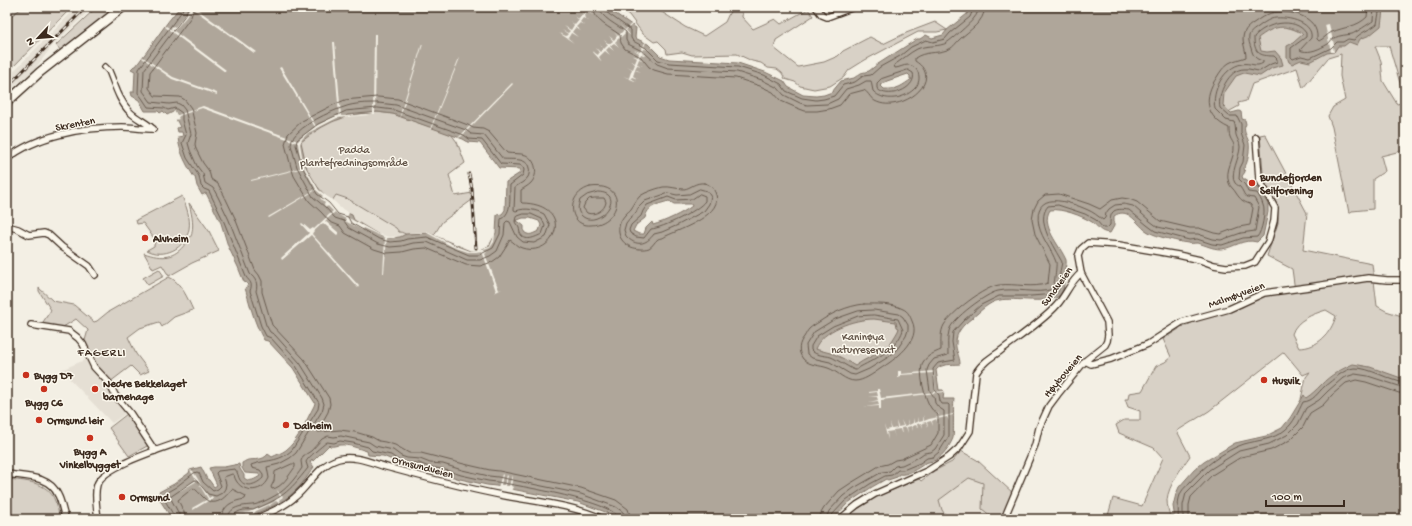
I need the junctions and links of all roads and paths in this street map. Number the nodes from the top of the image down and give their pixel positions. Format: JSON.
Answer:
{"nodes":[{"id":1,"x":123,"y":7,"type":"edge"},
{"id":2,"x":816,"y":7,"type":"edge"},
{"id":3,"x":854,"y":7,"type":"edge"},
{"id":4,"x":104,"y":67,"type":"dead end"},
{"id":5,"x":7,"y":102,"type":"edge"},
{"id":6,"x":1256,"y":137,"type":"dead end"},
{"id":7,"x":7,"y":159,"type":"edge"},
{"id":8,"x":7,"y":226,"type":"edge"},
{"id":9,"x":1081,"y":273,"type":"junction"},
{"id":10,"x":95,"y":275,"type":"dead end"},
{"id":11,"x":1405,"y":280,"type":"edge"},
{"id":12,"x":31,"y":325,"type":"dead end"},
{"id":13,"x":1085,"y":362,"type":"junction"},
{"id":14,"x":186,"y":440,"type":"dead end"},
{"id":15,"x":155,"y":451,"type":"junction"},
{"id":16,"x":7,"y":474,"type":"edge"},
{"id":17,"x":66,"y":519,"type":"edge"},
{"id":18,"x":98,"y":519,"type":"edge"},
{"id":19,"x":256,"y":519,"type":"edge"},
{"id":20,"x":603,"y":519,"type":"edge"},
{"id":21,"x":840,"y":519,"type":"edge"},
{"id":22,"x":1004,"y":519,"type":"edge"}],
"edges":[{"from":1,"to":5,"type":"highway"},
{"from":2,"to":3,"type":"street"},
{"from":4,"to":7,"type":"street","name":"Skrenten"},
{"from":6,"to":9,"type":"street","name":"Sundveien"},
{"from":8,"to":10,"type":"street"},
{"from":9,"to":13,"type":"street","name":"Høyboveien"},
{"from":9,"to":21,"type":"street","name":"Sundveien"},
{"from":11,"to":13,"type":"street","name":"Malmøyveien"},
{"from":12,"to":15,"type":"street"},
{"from":13,"to":22,"type":"street","name":"Høyboveien"},
{"from":14,"to":15,"type":"street"},
{"from":15,"to":18,"type":"street"},
{"from":16,"to":17,"type":"street"},
{"from":19,"to":20,"type":"street","name":"Ormsundveien"}]}
